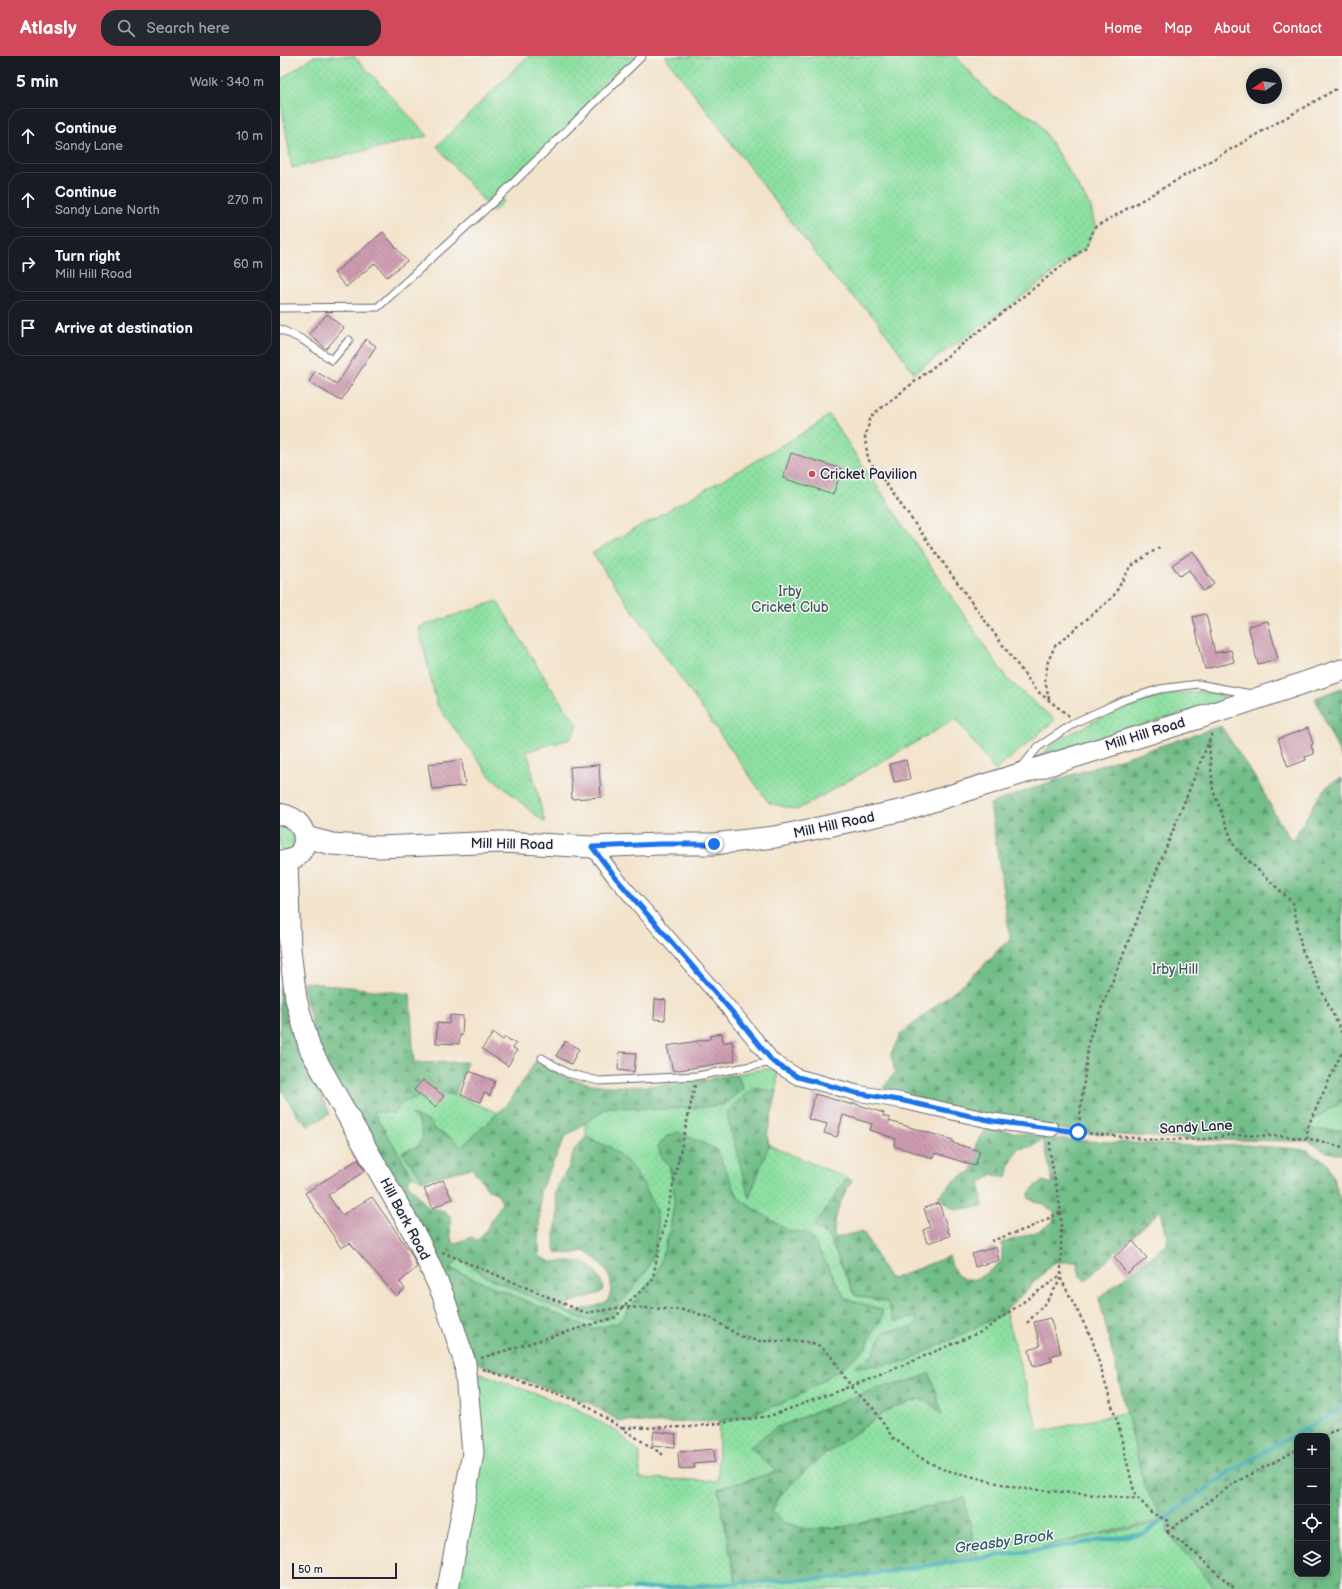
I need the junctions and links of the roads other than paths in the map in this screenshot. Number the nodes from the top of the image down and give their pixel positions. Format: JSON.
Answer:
{"nodes":[{"id":1,"x":642,"y":56,"type":"edge"},
{"id":2,"x":280,"y":308,"type":"edge"},
{"id":3,"x":280,"y":329,"type":"edge"},
{"id":4,"x":349,"y":340,"type":"dead end"},
{"id":5,"x":1342,"y":670,"type":"edge"},
{"id":6,"x":1264,"y":696,"type":"junction"},
{"id":7,"x":1013,"y":777,"type":"junction"},
{"id":8,"x":280,"y":814,"type":"edge"},
{"id":9,"x":305,"y":837,"type":"junction"},
{"id":10,"x":592,"y":847,"type":"junction"},
{"id":11,"x":283,"y":861,"type":"edge"},
{"id":12,"x":542,"y":1058,"type":"dead end"},
{"id":13,"x":773,"y":1062,"type":"junction"},
{"id":14,"x":1051,"y":1129,"type":"road end"},
{"id":15,"x":448,"y":1589,"type":"edge"}],
"edges":[{"from":1,"to":2,"type":"lane"},
{"from":3,"to":4,"type":"lane"},
{"from":5,"to":6,"type":"street","name":"Mill Hill Road"},
{"from":6,"to":7,"type":"street","name":"Mill Hill Road"},
{"from":6,"to":7,"type":"lane"},
{"from":7,"to":10,"type":"street","name":"Mill Hill Road"},
{"from":8,"to":9,"type":"street"},
{"from":9,"to":10,"type":"street","name":"Mill Hill Road"},
{"from":9,"to":11,"type":"street"},
{"from":10,"to":13,"type":"street"},
{"from":11,"to":15,"type":"street","name":"Hill Bark Road"},
{"from":12,"to":13,"type":"lane"},
{"from":13,"to":14,"type":"street"}]}
